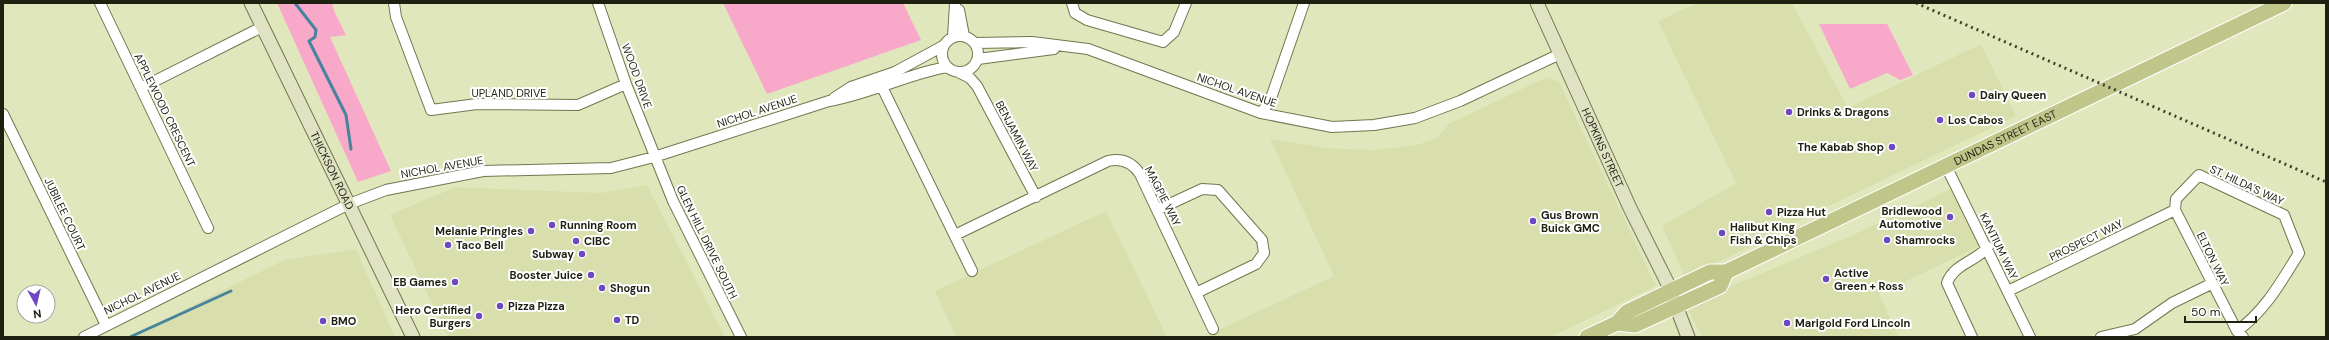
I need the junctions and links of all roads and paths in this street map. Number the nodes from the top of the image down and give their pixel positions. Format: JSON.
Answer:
{"nodes":[{"id":1,"x":100,"y":3,"type":"edge"},
{"id":2,"x":250,"y":3,"type":"edge"},
{"id":3,"x":394,"y":3,"type":"edge"},
{"id":4,"x":598,"y":3,"type":"edge"},
{"id":5,"x":956,"y":3,"type":"edge"},
{"id":6,"x":1072,"y":3,"type":"edge"},
{"id":7,"x":1186,"y":3,"type":"edge"},
{"id":8,"x":1304,"y":3,"type":"edge"},
{"id":9,"x":1537,"y":3,"type":"edge"},
{"id":10,"x":2284,"y":3,"type":"edge"},
{"id":11,"x":262,"y":27,"type":"junction"},
{"id":12,"x":964,"y":36,"type":"junction"},
{"id":13,"x":953,"y":37,"type":"junction"},
{"id":14,"x":975,"y":43,"type":"junction"},
{"id":15,"x":943,"y":46,"type":"junction"},
{"id":16,"x":1066,"y":48,"type":"junction"},
{"id":17,"x":1560,"y":54,"type":"junction"},
{"id":18,"x":977,"y":62,"type":"junction"},
{"id":19,"x":947,"y":67,"type":"junction"},
{"id":20,"x":958,"y":72,"type":"junction"},
{"id":21,"x":626,"y":84,"type":"junction"},
{"id":22,"x":977,"y":86,"type":"junction"},
{"id":23,"x":882,"y":87,"type":"junction"},
{"id":24,"x":141,"y":88,"type":"junction"},
{"id":25,"x":829,"y":101,"type":"junction"},
{"id":26,"x":1261,"y":113,"type":"junction"},
{"id":27,"x":3,"y":114,"type":"edge"},
{"id":28,"x":654,"y":157,"type":"junction"},
{"id":29,"x":1946,"y":166,"type":"junction"},
{"id":30,"x":1036,"y":197,"type":"junction"},
{"id":31,"x":349,"y":204,"type":"junction"},
{"id":32,"x":1157,"y":210,"type":"junction"},
{"id":33,"x":2176,"y":210,"type":"junction"},
{"id":34,"x":208,"y":228,"type":"dead end"},
{"id":35,"x":955,"y":235,"type":"junction"},
{"id":36,"x":1988,"y":247,"type":"junction"},
{"id":37,"x":972,"y":271,"type":"dead end"},
{"id":38,"x":1726,"y":272,"type":"junction"},
{"id":39,"x":2212,"y":284,"type":"junction"},
{"id":40,"x":1670,"y":291,"type":"junction"},
{"id":41,"x":2008,"y":291,"type":"junction"},
{"id":42,"x":1196,"y":293,"type":"junction"},
{"id":43,"x":1676,"y":306,"type":"junction"},
{"id":44,"x":1617,"y":323,"type":"junction"},
{"id":45,"x":106,"y":325,"type":"junction"},
{"id":46,"x":1213,"y":328,"type":"dead end"},
{"id":47,"x":2240,"y":334,"type":"edge"},
{"id":48,"x":84,"y":337,"type":"edge"},
{"id":49,"x":413,"y":337,"type":"edge"},
{"id":50,"x":741,"y":337,"type":"edge"},
{"id":51,"x":1587,"y":337,"type":"edge"},
{"id":52,"x":1688,"y":337,"type":"edge"},
{"id":53,"x":1972,"y":337,"type":"edge"},
{"id":54,"x":2030,"y":337,"type":"edge"},
{"id":55,"x":2101,"y":337,"type":"edge"}],
"edges":[{"from":1,"to":24,"type":"street","name":"APPLEWOOD CRESCENT"},
{"from":2,"to":11,"type":"main road","name":"THICKSON ROAD"},
{"from":3,"to":21,"type":"street","name":"UPLAND DRIVE"},
{"from":4,"to":21,"type":"street","name":"WOOD DRIVE"},
{"from":5,"to":12,"type":"street"},
{"from":5,"to":13,"type":"street"},
{"from":6,"to":7,"type":"street"},
{"from":8,"to":26,"type":"street"},
{"from":9,"to":17,"type":"main road","name":"HOPKINS STREET"},
{"from":10,"to":29,"type":"main road","name":"DUNDAS STREET EAST"},
{"from":11,"to":24,"type":"street"},
{"from":11,"to":31,"type":"main road","name":"THICKSON ROAD"},
{"from":12,"to":13,"type":"street"},
{"from":12,"to":14,"type":"street"},
{"from":13,"to":15,"type":"street"},
{"from":14,"to":16,"type":"street","name":"NICHOL AVENUE"},
{"from":14,"to":18,"type":"street"},
{"from":15,"to":19,"type":"street"},
{"from":15,"to":25,"type":"street","name":"NICHOL AVENUE"},
{"from":16,"to":18,"type":"street","name":"NICHOL AVENUE"},
{"from":16,"to":26,"type":"street","name":"NICHOL AVENUE"},
{"from":17,"to":26,"type":"street","name":"NICHOL AVENUE"},
{"from":17,"to":40,"type":"main road","name":"HOPKINS STREET"},
{"from":18,"to":20,"type":"street"},
{"from":18,"to":22,"type":"street","name":"BENJAMIN WAY"},
{"from":19,"to":20,"type":"street"},
{"from":19,"to":23,"type":"street","name":"NICHOL AVENUE"},
{"from":20,"to":22,"type":"street","name":"BENJAMIN WAY"},
{"from":21,"to":28,"type":"street","name":"WOOD DRIVE"},
{"from":22,"to":30,"type":"street","name":"BENJAMIN WAY"},
{"from":23,"to":25,"type":"street","name":"NICHOL AVENUE"},
{"from":23,"to":35,"type":"street"},
{"from":24,"to":34,"type":"street","name":"APPLEWOOD CRESCENT"},
{"from":25,"to":28,"type":"street","name":"NICHOL AVENUE"},
{"from":27,"to":45,"type":"street","name":"JUBILEE COURT"},
{"from":28,"to":31,"type":"street","name":"NICHOL AVENUE"},
{"from":28,"to":50,"type":"street","name":"GLEN HILL DRIVE SOUTH"},
{"from":29,"to":36,"type":"street","name":"KANTIUM WAY"},
{"from":29,"to":38,"type":"main road","name":"DUNDAS STREET EAST"},
{"from":30,"to":32,"type":"street","name":"MAGPIE WAY"},
{"from":30,"to":35,"type":"street","name":"MAGPIE WAY"},
{"from":31,"to":45,"type":"street","name":"NICHOL AVENUE"},
{"from":31,"to":49,"type":"main road","name":"THICKSON ROAD"},
{"from":32,"to":42,"type":"street","name":"MAGPIE WAY"},
{"from":32,"to":42,"type":"street"},
{"from":33,"to":39,"type":"street","name":"ELTON WAY"},
{"from":33,"to":41,"type":"street","name":"PROSPECT WAY"},
{"from":33,"to":47,"type":"street","name":"ST. HILDA'S WAY"},
{"from":35,"to":37,"type":"street"},
{"from":36,"to":41,"type":"street","name":"KANTIUM WAY"},
{"from":36,"to":53,"type":"street"},
{"from":38,"to":40,"type":"main road","name":"DUNDAS STREET EAST"},
{"from":38,"to":43,"type":"main road","name":"DUNDAS STREET EAST"},
{"from":39,"to":47,"type":"street","name":"ELTON WAY"},
{"from":39,"to":55,"type":"street"},
{"from":40,"to":43,"type":"main road","name":"HOPKINS STREET"},
{"from":40,"to":44,"type":"main road","name":"DUNDAS STREET EAST"},
{"from":41,"to":54,"type":"street","name":"KANTIUM WAY"},
{"from":42,"to":46,"type":"street","name":"MAGPIE WAY"},
{"from":43,"to":44,"type":"main road","name":"DUNDAS STREET EAST"},
{"from":43,"to":52,"type":"main road","name":"HOPKINS STREET"},
{"from":44,"to":51,"type":"main road","name":"DUNDAS STREET EAST"},
{"from":45,"to":48,"type":"street","name":"NICHOL AVENUE"}]}
